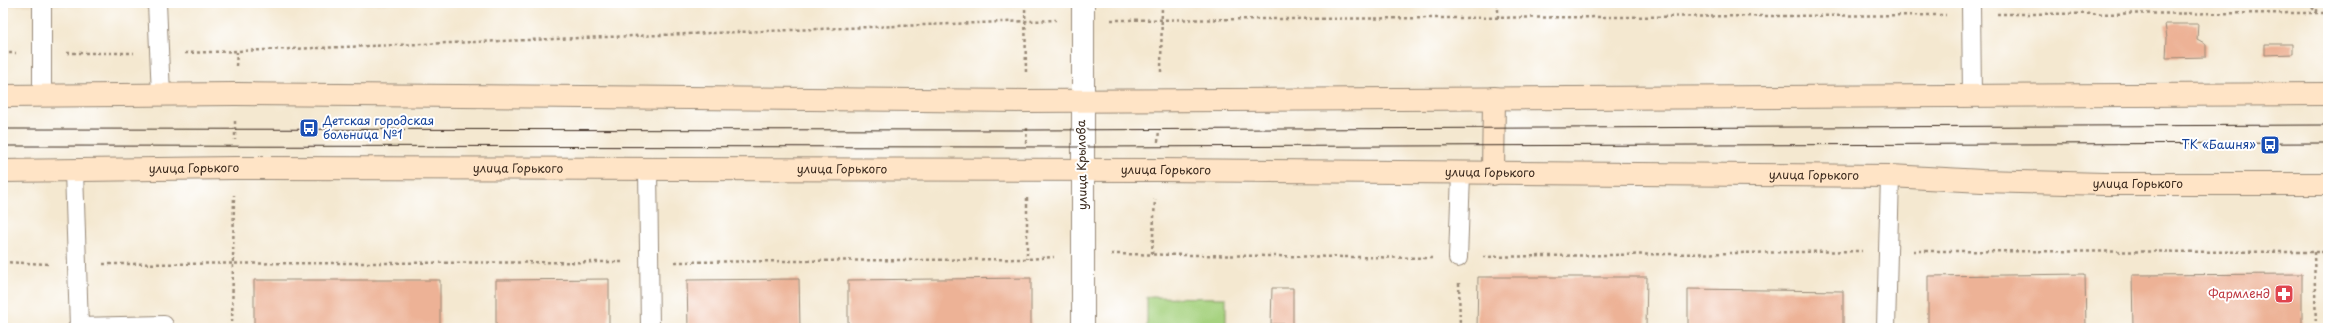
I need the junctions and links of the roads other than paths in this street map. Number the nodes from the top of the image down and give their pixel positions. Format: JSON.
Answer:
{"nodes":[{"id":1,"x":42,"y":3,"type":"edge"},
{"id":2,"x":158,"y":3,"type":"edge"},
{"id":3,"x":1971,"y":9,"type":"edge"},
{"id":4,"x":1083,"y":11,"type":"edge"},
{"id":5,"x":2328,"y":94,"type":"edge"},
{"id":6,"x":161,"y":95,"type":"junction"},
{"id":7,"x":3,"y":96,"type":"edge"},
{"id":8,"x":42,"y":96,"type":"junction"},
{"id":9,"x":1972,"y":97,"type":"junction"},
{"id":10,"x":1494,"y":98,"type":"junction"},
{"id":11,"x":1082,"y":100,"type":"junction"},
{"id":12,"x":648,"y":169,"type":"junction"},
{"id":13,"x":1082,"y":170,"type":"junction"},
{"id":14,"x":74,"y":171,"type":"junction"},
{"id":15,"x":3,"y":172,"type":"edge"},
{"id":16,"x":1461,"y":174,"type":"junction"},
{"id":17,"x":1493,"y":174,"type":"junction"},
{"id":18,"x":1890,"y":176,"type":"junction"},
{"id":19,"x":2328,"y":184,"type":"edge"},
{"id":20,"x":1458,"y":258,"type":"road end"},
{"id":21,"x":164,"y":325,"type":"dead end"},
{"id":22,"x":78,"y":328,"type":"edge"},
{"id":23,"x":650,"y":328,"type":"edge"},
{"id":24,"x":1083,"y":328,"type":"edge"},
{"id":25,"x":1886,"y":328,"type":"edge"}],
"edges":[{"from":1,"to":8,"type":"lane"},
{"from":2,"to":6,"type":"lane"},
{"from":3,"to":9,"type":"lane"},
{"from":4,"to":11,"type":"street","name":"улица Крылова"},
{"from":5,"to":9,"type":"main road"},
{"from":6,"to":8,"type":"main road"},
{"from":6,"to":11,"type":"main road"},
{"from":7,"to":8,"type":"main road"},
{"from":9,"to":10,"type":"main road"},
{"from":10,"to":11,"type":"main road"},
{"from":10,"to":17,"type":"main road"},
{"from":11,"to":13,"type":"street","name":"улица Крылова"},
{"from":12,"to":13,"type":"main road","name":"улица Горького"},
{"from":12,"to":14,"type":"main road","name":"улица Горького"},
{"from":12,"to":23,"type":"lane"},
{"from":13,"to":16,"type":"main road","name":"улица Горького"},
{"from":13,"to":24,"type":"street","name":"улица Крылова"},
{"from":14,"to":15,"type":"main road","name":"улица Горького"},
{"from":14,"to":22,"type":"lane"},
{"from":16,"to":17,"type":"main road","name":"улица Горького"},
{"from":16,"to":20,"type":"lane"},
{"from":17,"to":18,"type":"main road","name":"улица Горького"},
{"from":18,"to":19,"type":"main road","name":"улица Горького"},
{"from":18,"to":25,"type":"lane"},
{"from":21,"to":22,"type":"lane"}]}
